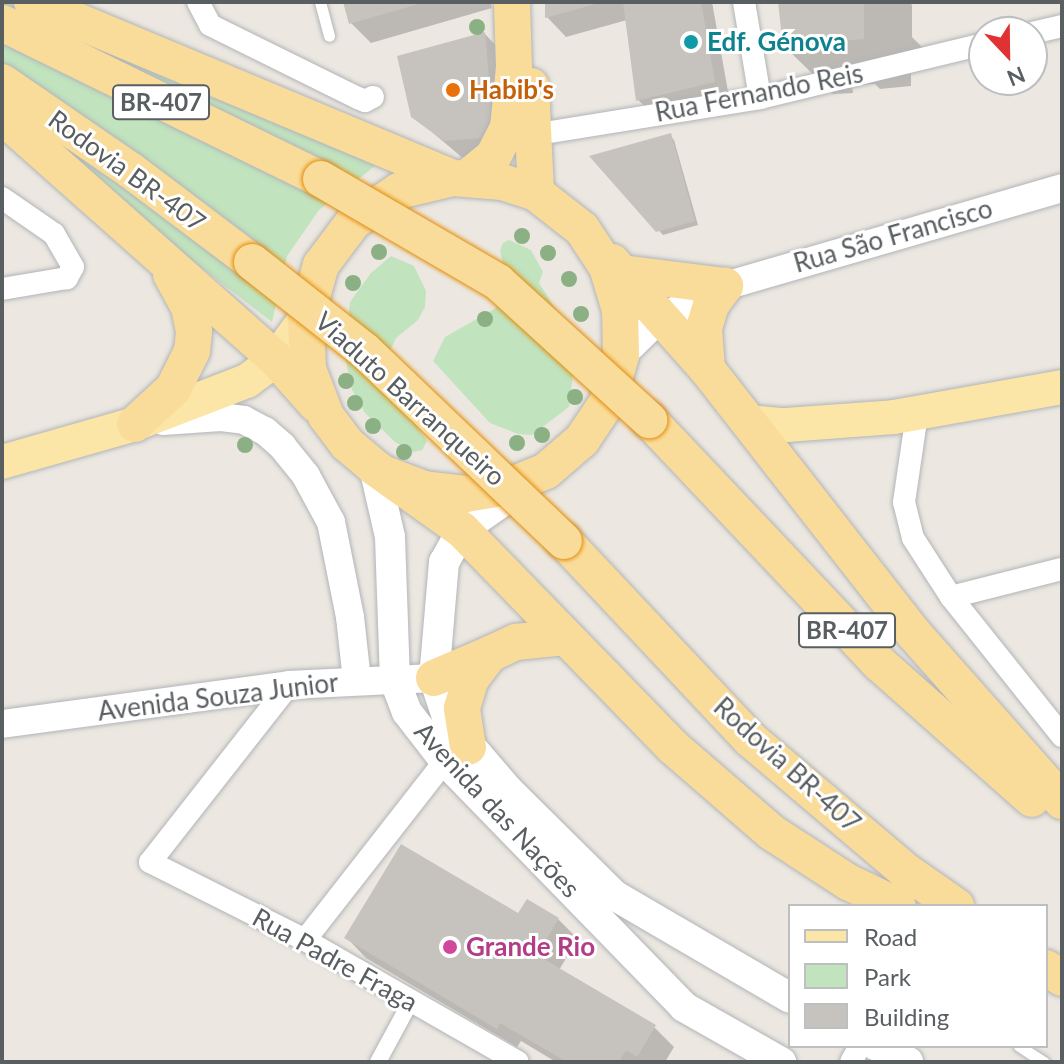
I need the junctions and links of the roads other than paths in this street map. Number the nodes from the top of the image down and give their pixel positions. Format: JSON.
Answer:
{"nodes":[{"id":1,"x":32,"y":2,"type":"edge"},
{"id":2,"x":198,"y":2,"type":"edge"},
{"id":3,"x":320,"y":2,"type":"edge"},
{"id":4,"x":512,"y":2,"type":"edge"},
{"id":5,"x":529,"y":2,"type":"edge"},
{"id":6,"x":744,"y":2,"type":"edge"},
{"id":7,"x":2,"y":23,"type":"edge"},
{"id":8,"x":329,"y":36,"type":"dead end"},
{"id":9,"x":968,"y":48,"type":"edge"},
{"id":10,"x":2,"y":82,"type":"edge"},
{"id":11,"x":373,"y":97,"type":"dead end"},
{"id":12,"x":760,"y":98,"type":"junction"},
{"id":13,"x":2,"y":116,"type":"edge"},
{"id":14,"x":532,"y":135,"type":"junction"},
{"id":15,"x":460,"y":178,"type":"junction"},
{"id":16,"x":1062,"y":188,"type":"edge"},
{"id":17,"x":536,"y":193,"type":"junction"},
{"id":18,"x":2,"y":198,"type":"edge"},
{"id":19,"x":582,"y":229,"type":"junction"},
{"id":20,"x":157,"y":254,"type":"junction"},
{"id":21,"x":252,"y":262,"type":"joint"},
{"id":22,"x":622,"y":273,"type":"junction"},
{"id":23,"x":725,"y":286,"type":"junction"},
{"id":24,"x":2,"y":289,"type":"edge"},
{"id":25,"x":306,"y":318,"type":"junction"},
{"id":26,"x":660,"y":318,"type":"junction"},
{"id":27,"x":621,"y":356,"type":"junction"},
{"id":28,"x":276,"y":359,"type":"junction"},
{"id":29,"x":707,"y":369,"type":"junction"},
{"id":30,"x":1062,"y":387,"type":"edge"},
{"id":31,"x":917,"y":414,"type":"junction"},
{"id":32,"x":326,"y":416,"type":"junction"},
{"id":33,"x":748,"y":422,"type":"junction"},
{"id":34,"x":135,"y":424,"type":"junction"},
{"id":35,"x":2,"y":462,"type":"edge"},
{"id":36,"x":380,"y":470,"type":"junction"},
{"id":37,"x":546,"y":471,"type":"junction"},
{"id":38,"x":462,"y":530,"type":"junction"},
{"id":39,"x":564,"y":541,"type":"joint"},
{"id":40,"x":1062,"y":569,"type":"edge"},
{"id":41,"x":951,"y":597,"type":"junction"},
{"id":42,"x":566,"y":637,"type":"junction"},
{"id":43,"x":490,"y":654,"type":"junction"},
{"id":44,"x":434,"y":678,"type":"junction"},
{"id":45,"x":357,"y":680,"type":"junction"},
{"id":46,"x":395,"y":681,"type":"junction"},
{"id":47,"x":289,"y":685,"type":"junction"},
{"id":48,"x":2,"y":724,"type":"edge"},
{"id":49,"x":1060,"y":730,"type":"edge"},
{"id":50,"x":457,"y":754,"type":"junction"},
{"id":51,"x":1062,"y":801,"type":"edge"},
{"id":52,"x":1062,"y":822,"type":"edge"},
{"id":53,"x":604,"y":904,"type":"junction"},
{"id":54,"x":894,"y":904,"type":"edge"},
{"id":55,"x":953,"y":904,"type":"edge"},
{"id":56,"x":305,"y":940,"type":"junction"},
{"id":57,"x":788,"y":997,"type":"edge"},
{"id":58,"x":411,"y":1001,"type":"junction"},
{"id":59,"x":881,"y":1048,"type":"edge"},
{"id":60,"x":1022,"y":1048,"type":"edge"},
{"id":61,"x":378,"y":1062,"type":"edge"},
{"id":62,"x":518,"y":1062,"type":"edge"},
{"id":63,"x":781,"y":1062,"type":"edge"},
{"id":64,"x":908,"y":1062,"type":"edge"},
{"id":65,"x":1044,"y":1062,"type":"edge"}],
"edges":[{"from":1,"to":15,"type":"highway"},
{"from":2,"to":11,"type":"street"},
{"from":3,"to":8,"type":"lane"},
{"from":4,"to":15,"type":"highway"},
{"from":5,"to":14,"type":"highway"},
{"from":6,"to":12,"type":"street"},
{"from":7,"to":52,"type":"highway","number":"BR-407","bridge":true},
{"from":9,"to":12,"type":"street","name":"Rua Fernando Reis"},
{"from":10,"to":21,"type":"highway","name":"Rodovia BR-407","number":"BR-407"},
{"from":12,"to":14,"type":"street","name":"Rua Fernando Reis"},
{"from":13,"to":20,"type":"highway"},
{"from":14,"to":17,"type":"highway"},
{"from":15,"to":17,"type":"highway"},
{"from":15,"to":25,"type":"highway"},
{"from":16,"to":23,"type":"street","name":"Rua São Francisco"},
{"from":17,"to":19,"type":"highway"},
{"from":18,"to":24,"type":"street"},
{"from":19,"to":22,"type":"highway"},
{"from":19,"to":27,"type":"highway"},
{"from":20,"to":28,"type":"highway"},
{"from":20,"to":34,"type":"highway"},
{"from":21,"to":39,"type":"highway","name":"Viaduto Barranqueiro","number":"BR-407","bridge":true},
{"from":22,"to":23,"type":"highway"},
{"from":22,"to":26,"type":"highway"},
{"from":23,"to":26,"type":"street","name":"Rua São Francisco"},
{"from":23,"to":29,"type":"highway"},
{"from":25,"to":28,"type":"main road"},
{"from":25,"to":32,"type":"highway"},
{"from":26,"to":27,"type":"street","name":"Rua São Francisco"},
{"from":26,"to":29,"type":"highway"},
{"from":27,"to":37,"type":"highway"},
{"from":28,"to":32,"type":"highway"},
{"from":28,"to":34,"type":"main road"},
{"from":29,"to":33,"type":"highway"},
{"from":30,"to":31,"type":"main road"},
{"from":31,"to":33,"type":"main road"},
{"from":31,"to":41,"type":"street"},
{"from":32,"to":36,"type":"highway"},
{"from":33,"to":51,"type":"highway"},
{"from":34,"to":35,"type":"main road"},
{"from":34,"to":45,"type":"street"},
{"from":36,"to":37,"type":"highway"},
{"from":36,"to":38,"type":"highway"},
{"from":36,"to":46,"type":"main road","name":"Avenida das Nações"},
{"from":37,"to":38,"type":"main road","name":"Avenida das Nações"},
{"from":38,"to":42,"type":"highway"},
{"from":38,"to":44,"type":"main road","name":"Avenida das Nações"},
{"from":39,"to":55,"type":"highway","name":"Rodovia BR-407","number":"BR-407"},
{"from":40,"to":41,"type":"street"},
{"from":41,"to":49,"type":"street"},
{"from":42,"to":43,"type":"highway"},
{"from":42,"to":54,"type":"highway"},
{"from":43,"to":44,"type":"highway"},
{"from":43,"to":50,"type":"highway"},
{"from":44,"to":46,"type":"street","name":"Avenida Souza Junior"},
{"from":44,"to":50,"type":"main road","name":"Avenida das Nações"},
{"from":45,"to":46,"type":"street","name":"Avenida Souza Junior"},
{"from":45,"to":47,"type":"street","name":"Avenida Souza Junior"},
{"from":46,"to":50,"type":"main road","name":"Avenida das Nações"},
{"from":47,"to":48,"type":"street","name":"Avenida Souza Junior"},
{"from":47,"to":56,"type":"street","name":"Rua Padre Fraga"},
{"from":50,"to":53,"type":"main road","name":"Avenida das Nações"},
{"from":50,"to":56,"type":"street"},
{"from":53,"to":57,"type":"main road","name":"Avenida das Nações"},
{"from":53,"to":63,"type":"main road","name":"Avenida das Nações"},
{"from":56,"to":58,"type":"street","name":"Rua Padre Fraga"},
{"from":58,"to":61,"type":"street"},
{"from":58,"to":62,"type":"street","name":"Rua Padre Fraga"},
{"from":59,"to":64,"type":"main road"},
{"from":60,"to":65,"type":"lane"}]}
